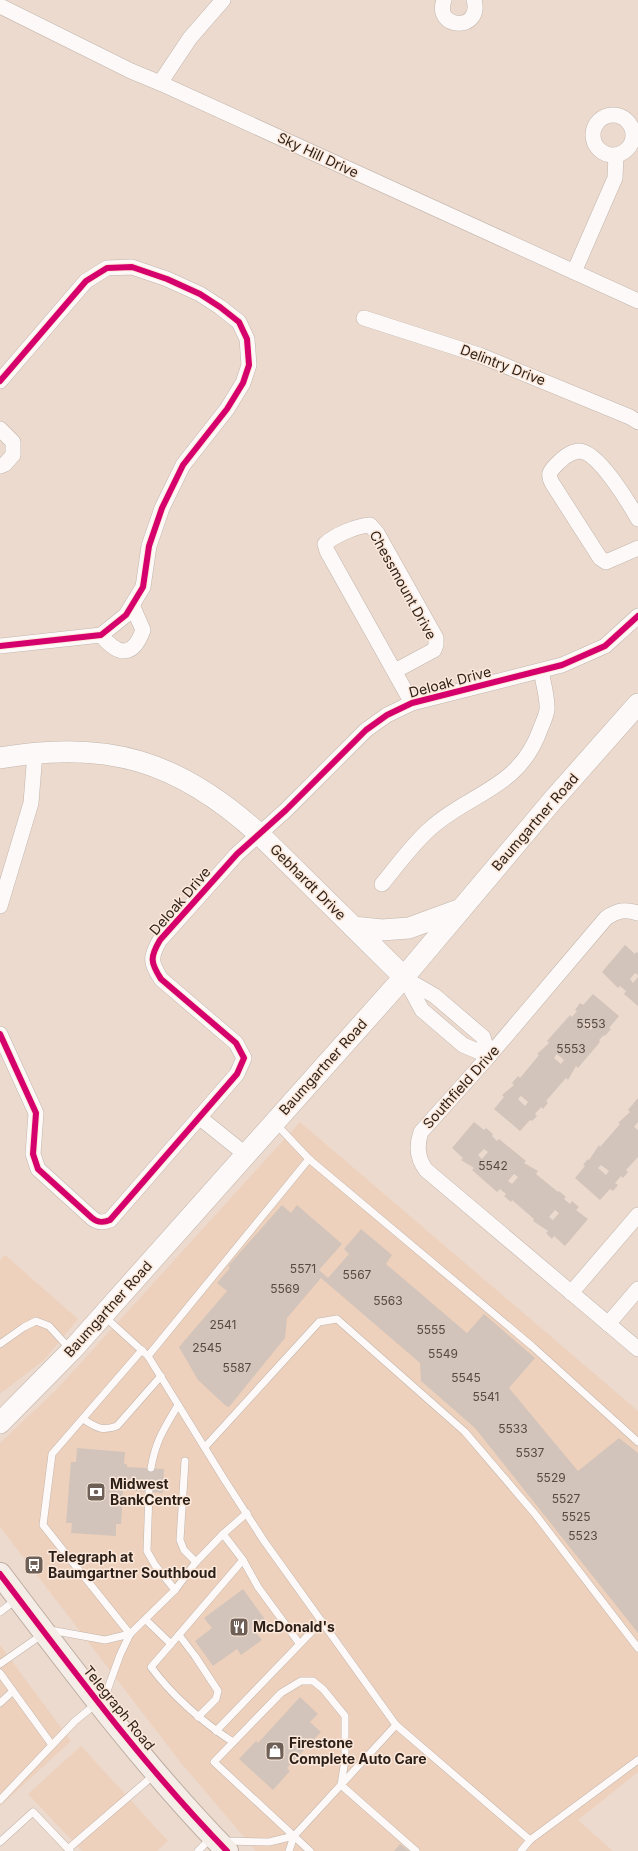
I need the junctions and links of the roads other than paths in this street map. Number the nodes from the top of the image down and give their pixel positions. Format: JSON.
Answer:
{"nodes":[{"id":1,"x":223,"y":0,"type":"edge"},
{"id":2,"x":444,"y":0,"type":"edge"},
{"id":3,"x":474,"y":0,"type":"edge"},
{"id":4,"x":0,"y":6,"type":"edge"},
{"id":5,"x":160,"y":83,"type":"junction"},
{"id":6,"x":616,"y":155,"type":"dead end"},
{"id":7,"x":574,"y":272,"type":"junction"},
{"id":8,"x":638,"y":301,"type":"edge"},
{"id":9,"x":364,"y":318,"type":"dead end"},
{"id":10,"x":0,"y":381,"type":"edge"},
{"id":11,"x":638,"y":422,"type":"edge"},
{"id":12,"x":0,"y":429,"type":"edge"},
{"id":13,"x":0,"y":466,"type":"edge"},
{"id":14,"x":638,"y":519,"type":"edge"},
{"id":15,"x":638,"y":548,"type":"edge"},
{"id":16,"x":132,"y":605,"type":"junction"},
{"id":17,"x":638,"y":616,"type":"edge"},
{"id":18,"x":101,"y":635,"type":"junction"},
{"id":19,"x":0,"y":646,"type":"edge"},
{"id":20,"x":395,"y":671,"type":"junction"},
{"id":21,"x":541,"y":671,"type":"junction"},
{"id":22,"x":412,"y":703,"type":"junction"},
{"id":23,"x":637,"y":706,"type":"edge"},
{"id":24,"x":35,"y":753,"type":"junction"},
{"id":25,"x":0,"y":758,"type":"edge"},
{"id":26,"x":259,"y":834,"type":"junction"},
{"id":27,"x":382,"y":884,"type":"dead end"},
{"id":28,"x":0,"y":906,"type":"edge"},
{"id":29,"x":462,"y":908,"type":"junction"},
{"id":30,"x":638,"y":913,"type":"edge"},
{"id":31,"x":353,"y":927,"type":"junction"},
{"id":32,"x":404,"y":977,"type":"junction"},
{"id":33,"x":0,"y":1034,"type":"edge"},
{"id":34,"x":489,"y":1056,"type":"junction"},
{"id":35,"x":199,"y":1117,"type":"junction"},
{"id":36,"x":274,"y":1122,"type":"junction"},
{"id":37,"x":246,"y":1154,"type":"junction"},
{"id":38,"x":309,"y":1160,"type":"junction"},
{"id":39,"x":638,"y":1215,"type":"edge"},
{"id":40,"x":638,"y":1289,"type":"edge"},
{"id":41,"x":570,"y":1292,"type":"junction"},
{"id":42,"x":103,"y":1315,"type":"junction"},
{"id":43,"x":608,"y":1324,"type":"junction"},
{"id":44,"x":0,"y":1344,"type":"edge"},
{"id":45,"x":638,"y":1349,"type":"edge"},
{"id":46,"x":72,"y":1350,"type":"junction"},
{"id":47,"x":142,"y":1350,"type":"junction"},
{"id":48,"x":148,"y":1356,"type":"junction"},
{"id":49,"x":161,"y":1376,"type":"junction"},
{"id":50,"x":178,"y":1405,"type":"junction"},
{"id":51,"x":83,"y":1419,"type":"junction"},
{"id":52,"x":0,"y":1423,"type":"edge"},
{"id":53,"x":638,"y":1442,"type":"edge"},
{"id":54,"x":205,"y":1448,"type":"junction"},
{"id":55,"x":185,"y":1461,"type":"dead end"},
{"id":56,"x":151,"y":1468,"type":"dead end"},
{"id":57,"x":150,"y":1492,"type":"dead end"},
{"id":58,"x":247,"y":1513,"type":"junction"},
{"id":59,"x":223,"y":1534,"type":"junction"},
{"id":60,"x":243,"y":1560,"type":"junction"},
{"id":61,"x":196,"y":1562,"type":"junction"},
{"id":62,"x":0,"y":1574,"type":"edge"},
{"id":63,"x":174,"y":1590,"type":"junction"},
{"id":64,"x":18,"y":1598,"type":"junction"},
{"id":65,"x":0,"y":1612,"type":"edge"},
{"id":66,"x":146,"y":1620,"type":"junction"},
{"id":67,"x":322,"y":1621,"type":"junction"},
{"id":68,"x":43,"y":1631,"type":"junction"},
{"id":69,"x":130,"y":1634,"type":"junction"},
{"id":70,"x":179,"y":1635,"type":"junction"},
{"id":71,"x":300,"y":1643,"type":"junction"},
{"id":72,"x":171,"y":1644,"type":"junction"},
{"id":73,"x":638,"y":1648,"type":"edge"},
{"id":74,"x":0,"y":1664,"type":"edge"},
{"id":75,"x":0,"y":1673,"type":"edge"},
{"id":76,"x":13,"y":1690,"type":"junction"},
{"id":77,"x":0,"y":1703,"type":"edge"},
{"id":78,"x":100,"y":1704,"type":"junction"},
{"id":79,"x":198,"y":1717,"type":"junction"},
{"id":80,"x":396,"y":1725,"type":"junction"},
{"id":81,"x":216,"y":1731,"type":"junction"},
{"id":82,"x":233,"y":1742,"type":"junction"},
{"id":83,"x":52,"y":1745,"type":"junction"},
{"id":84,"x":638,"y":1760,"type":"edge"},
{"id":85,"x":157,"y":1773,"type":"junction"},
{"id":86,"x":340,"y":1785,"type":"junction"},
{"id":87,"x":0,"y":1800,"type":"edge"},
{"id":88,"x":294,"y":1836,"type":"junction"},
{"id":89,"x":530,"y":1840,"type":"junction"},
{"id":90,"x":0,"y":1842,"type":"edge"},
{"id":91,"x":214,"y":1845,"type":"edge"},
{"id":92,"x":69,"y":1850,"type":"edge"},
{"id":93,"x":289,"y":1851,"type":"edge"},
{"id":94,"x":310,"y":1851,"type":"edge"},
{"id":95,"x":416,"y":1851,"type":"edge"},
{"id":96,"x":520,"y":1851,"type":"edge"}],
"edges":[{"from":1,"to":5,"type":"street"},
{"from":2,"to":3,"type":"street"},
{"from":4,"to":5,"type":"street","name":"Sky Hill Drive"},
{"from":5,"to":7,"type":"street","name":"Sky Hill Drive"},
{"from":6,"to":7,"type":"street"},
{"from":7,"to":8,"type":"street","name":"Sky Hill Drive"},
{"from":9,"to":11,"type":"street","name":"Delintry Drive"},
{"from":10,"to":16,"type":"street"},
{"from":12,"to":13,"type":"street"},
{"from":14,"to":15,"type":"street"},
{"from":16,"to":18,"type":"street"},
{"from":16,"to":18,"type":"street"},
{"from":17,"to":21,"type":"street","name":"Deloak Drive"},
{"from":18,"to":19,"type":"street"},
{"from":20,"to":20,"type":"street","name":"Chessmount Drive"},
{"from":20,"to":22,"type":"street","name":"Chessmount Drive"},
{"from":21,"to":22,"type":"street","name":"Deloak Drive"},
{"from":21,"to":27,"type":"street"},
{"from":22,"to":26,"type":"street","name":"Deloak Drive"},
{"from":23,"to":29,"type":"main road","name":"Baumgartner Road"},
{"from":24,"to":25,"type":"main road","name":"Gebhardt Drive"},
{"from":24,"to":26,"type":"main road","name":"Gebhardt Drive"},
{"from":24,"to":28,"type":"street"},
{"from":26,"to":31,"type":"main road","name":"Gebhardt Drive"},
{"from":26,"to":35,"type":"street","name":"Deloak Drive"},
{"from":29,"to":31,"type":"main road"},
{"from":29,"to":32,"type":"main road","name":"Baumgartner Road"},
{"from":30,"to":34,"type":"street","name":"Southfield Drive"},
{"from":31,"to":32,"type":"main road","name":"Gebhardt Drive"},
{"from":32,"to":34,"type":"street"},
{"from":32,"to":36,"type":"main road","name":"Baumgartner Road"},
{"from":33,"to":35,"type":"street","name":"Deloak Drive"},
{"from":34,"to":41,"type":"street","name":"Southfield Drive"},
{"from":35,"to":37,"type":"street"},
{"from":36,"to":37,"type":"main road","name":"Baumgartner Road"},
{"from":36,"to":38,"type":"lane"},
{"from":37,"to":42,"type":"main road","name":"Baumgartner Road"},
{"from":38,"to":48,"type":"lane"},
{"from":38,"to":53,"type":"lane"},
{"from":39,"to":41,"type":"street"},
{"from":40,"to":43,"type":"street"},
{"from":41,"to":43,"type":"street","name":"Southfield Drive"},
{"from":42,"to":46,"type":"main road","name":"Baumgartner Road"},
{"from":42,"to":47,"type":"lane"},
{"from":43,"to":45,"type":"street","name":"Southfield Drive"},
{"from":44,"to":46,"type":"lane"},
{"from":46,"to":52,"type":"main road","name":"Baumgartner Road"},
{"from":47,"to":48,"type":"lane"},
{"from":47,"to":51,"type":"lane"},
{"from":48,"to":49,"type":"lane"},
{"from":49,"to":50,"type":"lane"},
{"from":49,"to":51,"type":"lane"},
{"from":50,"to":54,"type":"lane"},
{"from":50,"to":56,"type":"lane"},
{"from":51,"to":69,"type":"lane"},
{"from":54,"to":58,"type":"lane"},
{"from":54,"to":73,"type":"lane"},
{"from":55,"to":61,"type":"lane"},
{"from":57,"to":63,"type":"lane"},
{"from":58,"to":59,"type":"lane"},
{"from":58,"to":67,"type":"lane"},
{"from":59,"to":60,"type":"lane"},
{"from":59,"to":61,"type":"lane"},
{"from":60,"to":70,"type":"lane"},
{"from":60,"to":71,"type":"lane"},
{"from":61,"to":63,"type":"lane"},
{"from":62,"to":64,"type":"main road","name":"Telegraph Road"},
{"from":63,"to":66,"type":"lane"},
{"from":64,"to":65,"type":"lane"},
{"from":64,"to":68,"type":"main road","name":"Telegraph Road"},
{"from":66,"to":69,"type":"lane"},
{"from":66,"to":72,"type":"lane"},
{"from":67,"to":71,"type":"lane"},
{"from":67,"to":80,"type":"lane"},
{"from":68,"to":69,"type":"lane"},
{"from":68,"to":74,"type":"lane"},
{"from":68,"to":78,"type":"main road","name":"Telegraph Road"},
{"from":69,"to":78,"type":"lane"},
{"from":70,"to":72,"type":"lane"},
{"from":70,"to":79,"type":"lane"},
{"from":71,"to":81,"type":"lane"},
{"from":72,"to":79,"type":"lane"},
{"from":75,"to":76,"type":"lane"},
{"from":76,"to":77,"type":"lane"},
{"from":76,"to":83,"type":"lane"},
{"from":78,"to":83,"type":"lane"},
{"from":78,"to":85,"type":"main road","name":"Telegraph Road"},
{"from":79,"to":81,"type":"lane"},
{"from":80,"to":86,"type":"lane"},
{"from":80,"to":89,"type":"lane"},
{"from":81,"to":82,"type":"lane"},
{"from":82,"to":86,"type":"lane"},
{"from":82,"to":88,"type":"lane"},
{"from":83,"to":87,"type":"lane"},
{"from":84,"to":89,"type":"lane"},
{"from":85,"to":91,"type":"main road","name":"Telegraph Road"},
{"from":85,"to":92,"type":"lane"},
{"from":86,"to":88,"type":"lane"},
{"from":86,"to":95,"type":"lane"},
{"from":88,"to":91,"type":"lane"},
{"from":88,"to":93,"type":"lane"},
{"from":88,"to":94,"type":"lane"},
{"from":89,"to":96,"type":"lane"},
{"from":90,"to":92,"type":"lane"}]}
